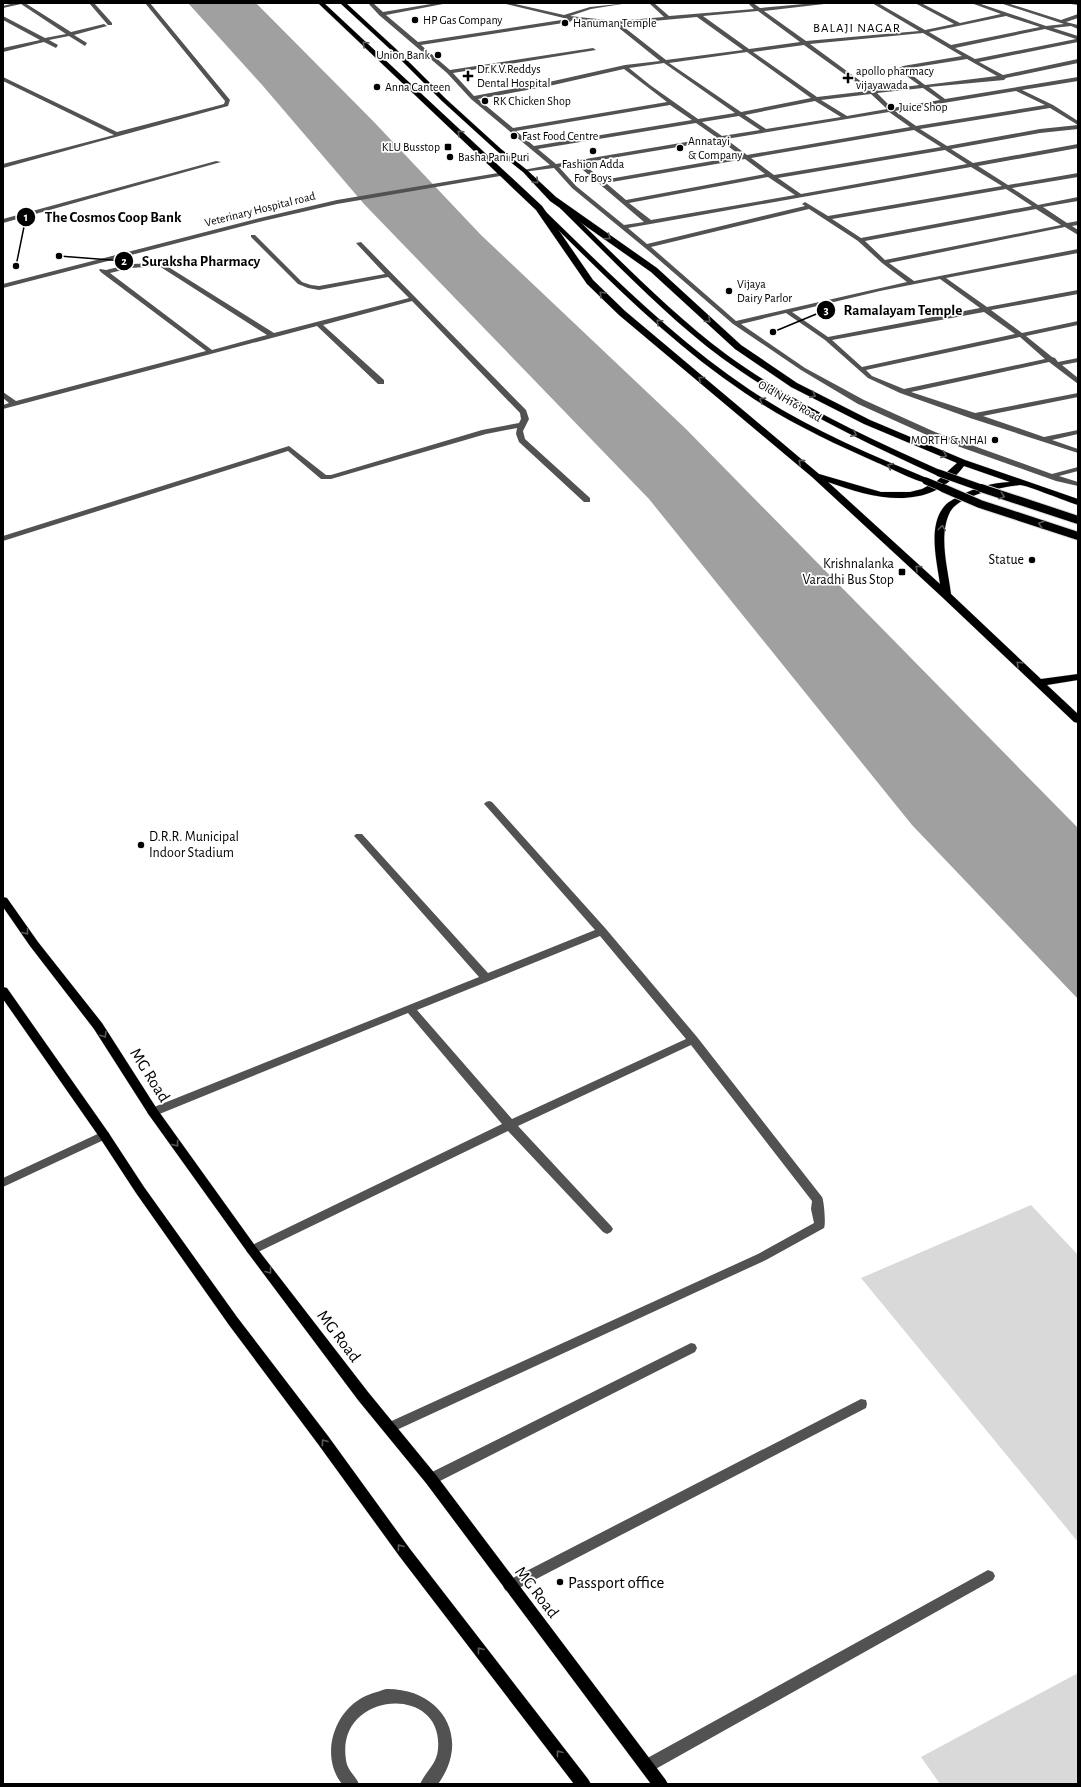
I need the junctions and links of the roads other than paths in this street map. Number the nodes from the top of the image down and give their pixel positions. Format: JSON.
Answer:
{"nodes":[{"id":1,"x":22,"y":3,"type":"edge"},
{"id":2,"x":91,"y":3,"type":"edge"},
{"id":3,"x":147,"y":3,"type":"edge"},
{"id":4,"x":321,"y":3,"type":"edge"},
{"id":5,"x":343,"y":3,"type":"edge"},
{"id":6,"x":370,"y":3,"type":"edge"},
{"id":7,"x":446,"y":3,"type":"edge"},
{"id":8,"x":504,"y":3,"type":"edge"},
{"id":9,"x":626,"y":3,"type":"edge"},
{"id":10,"x":651,"y":3,"type":"edge"},
{"id":11,"x":750,"y":3,"type":"edge"},
{"id":12,"x":830,"y":3,"type":"edge"},
{"id":13,"x":874,"y":3,"type":"edge"},
{"id":14,"x":917,"y":3,"type":"edge"},
{"id":15,"x":973,"y":3,"type":"edge"},
{"id":16,"x":1002,"y":3,"type":"edge"},
{"id":17,"x":1073,"y":3,"type":"edge"},
{"id":18,"x":1078,"y":4,"type":"edge"},
{"id":19,"x":3,"y":7,"type":"edge"},
{"id":20,"x":760,"y":10,"type":"junction"},
{"id":21,"x":381,"y":14,"type":"junction"},
{"id":22,"x":698,"y":15,"type":"junction"},
{"id":23,"x":1004,"y":15,"type":"junction"},
{"id":24,"x":1078,"y":16,"type":"edge"},
{"id":25,"x":565,"y":17,"type":"junction"},
{"id":26,"x":3,"y":18,"type":"edge"},
{"id":27,"x":668,"y":18,"type":"junction"},
{"id":28,"x":576,"y":19,"type":"junction"},
{"id":29,"x":1060,"y":22,"type":"junction"},
{"id":30,"x":615,"y":23,"type":"junction"},
{"id":31,"x":110,"y":24,"type":"dead end"},
{"id":32,"x":958,"y":24,"type":"junction"},
{"id":33,"x":1071,"y":25,"type":"junction"},
{"id":34,"x":104,"y":26,"type":"dead end"},
{"id":35,"x":1046,"y":27,"type":"junction"},
{"id":36,"x":1078,"y":27,"type":"edge"},
{"id":37,"x":923,"y":32,"type":"junction"},
{"id":38,"x":69,"y":34,"type":"junction"},
{"id":39,"x":1078,"y":39,"type":"edge"},
{"id":40,"x":44,"y":40,"type":"junction"},
{"id":41,"x":806,"y":43,"type":"junction"},
{"id":42,"x":85,"y":44,"type":"dead end"},
{"id":43,"x":416,"y":44,"type":"junction"},
{"id":44,"x":56,"y":46,"type":"dead end"},
{"id":45,"x":951,"y":47,"type":"junction"},
{"id":46,"x":3,"y":50,"type":"edge"},
{"id":47,"x":593,"y":50,"type":"dead end"},
{"id":48,"x":751,"y":51,"type":"junction"},
{"id":49,"x":967,"y":57,"type":"junction"},
{"id":50,"x":974,"y":61,"type":"junction"},
{"id":51,"x":1078,"y":61,"type":"edge"},
{"id":52,"x":665,"y":62,"type":"junction"},
{"id":53,"x":625,"y":67,"type":"junction"},
{"id":54,"x":449,"y":72,"type":"junction"},
{"id":55,"x":3,"y":79,"type":"edge"},
{"id":56,"x":1078,"y":79,"type":"edge"},
{"id":57,"x":1070,"y":80,"type":"junction"},
{"id":58,"x":1009,"y":83,"type":"junction"},
{"id":59,"x":1078,"y":84,"type":"edge"},
{"id":60,"x":16,"y":85,"type":"junction"},
{"id":61,"x":923,"y":86,"type":"junction"},
{"id":62,"x":3,"y":88,"type":"edge"},
{"id":63,"x":872,"y":92,"type":"junction"},
{"id":64,"x":473,"y":98,"type":"junction"},
{"id":65,"x":816,"y":99,"type":"junction"},
{"id":66,"x":944,"y":101,"type":"junction"},
{"id":67,"x":670,"y":103,"type":"junction"},
{"id":68,"x":1051,"y":106,"type":"junction"},
{"id":69,"x":890,"y":110,"type":"junction"},
{"id":70,"x":740,"y":114,"type":"junction"},
{"id":71,"x":847,"y":118,"type":"junction"},
{"id":72,"x":697,"y":122,"type":"junction"},
{"id":73,"x":1078,"y":123,"type":"edge"},
{"id":74,"x":1078,"y":127,"type":"edge"},
{"id":75,"x":915,"y":128,"type":"junction"},
{"id":76,"x":511,"y":130,"type":"junction"},
{"id":77,"x":765,"y":131,"type":"junction"},
{"id":78,"x":116,"y":134,"type":"junction"},
{"id":79,"x":721,"y":138,"type":"junction"},
{"id":80,"x":1078,"y":146,"type":"edge"},
{"id":81,"x":532,"y":148,"type":"junction"},
{"id":82,"x":944,"y":148,"type":"junction"},
{"id":83,"x":746,"y":158,"type":"junction"},
{"id":84,"x":218,"y":162,"type":"dead end"},
{"id":85,"x":577,"y":162,"type":"junction"},
{"id":86,"x":970,"y":165,"type":"junction"},
{"id":87,"x":3,"y":166,"type":"edge"},
{"id":88,"x":555,"y":166,"type":"junction"},
{"id":89,"x":525,"y":171,"type":"junction"},
{"id":90,"x":504,"y":174,"type":"junction"},
{"id":91,"x":1078,"y":175,"type":"edge"},
{"id":92,"x":770,"y":176,"type":"junction"},
{"id":93,"x":603,"y":182,"type":"junction"},
{"id":94,"x":1009,"y":188,"type":"junction"},
{"id":95,"x":798,"y":197,"type":"junction"},
{"id":96,"x":553,"y":198,"type":"junction"},
{"id":97,"x":1078,"y":199,"type":"edge"},
{"id":98,"x":624,"y":202,"type":"junction"},
{"id":99,"x":1036,"y":206,"type":"junction"},
{"id":100,"x":539,"y":208,"type":"junction"},
{"id":101,"x":810,"y":208,"type":"junction"},
{"id":102,"x":828,"y":218,"type":"junction"},
{"id":103,"x":3,"y":221,"type":"edge"},
{"id":104,"x":650,"y":223,"type":"junction"},
{"id":105,"x":1078,"y":223,"type":"edge"},
{"id":106,"x":1066,"y":225,"type":"junction"},
{"id":107,"x":624,"y":227,"type":"junction"},
{"id":108,"x":1078,"y":233,"type":"edge"},
{"id":109,"x":253,"y":236,"type":"dead end"},
{"id":110,"x":860,"y":240,"type":"junction"},
{"id":111,"x":359,"y":243,"type":"dead end"},
{"id":112,"x":647,"y":246,"type":"junction"},
{"id":113,"x":1078,"y":251,"type":"edge"},
{"id":114,"x":884,"y":262,"type":"junction"},
{"id":115,"x":92,"y":263,"type":"junction"},
{"id":116,"x":104,"y":272,"type":"junction"},
{"id":117,"x":389,"y":275,"type":"junction"},
{"id":118,"x":942,"y":278,"type":"junction"},
{"id":119,"x":913,"y":284,"type":"junction"},
{"id":120,"x":3,"y":286,"type":"edge"},
{"id":121,"x":1078,"y":292,"type":"edge"},
{"id":122,"x":412,"y":299,"type":"junction"},
{"id":123,"x":988,"y":310,"type":"junction"},
{"id":124,"x":787,"y":311,"type":"junction"},
{"id":125,"x":735,"y":323,"type":"junction"},
{"id":126,"x":1078,"y":323,"type":"edge"},
{"id":127,"x":318,"y":324,"type":"junction"},
{"id":128,"x":1021,"y":335,"type":"junction"},
{"id":129,"x":272,"y":336,"type":"junction"},
{"id":130,"x":827,"y":339,"type":"junction"},
{"id":131,"x":211,"y":352,"type":"junction"},
{"id":132,"x":1052,"y":359,"type":"junction"},
{"id":133,"x":1078,"y":360,"type":"edge"},
{"id":134,"x":1059,"y":364,"type":"junction"},
{"id":135,"x":861,"y":369,"type":"junction"},
{"id":136,"x":380,"y":382,"type":"dead end"},
{"id":137,"x":1078,"y":382,"type":"edge"},
{"id":138,"x":903,"y":391,"type":"junction"},
{"id":139,"x":3,"y":394,"type":"edge"},
{"id":140,"x":1078,"y":395,"type":"edge"},
{"id":141,"x":13,"y":403,"type":"junction"},
{"id":142,"x":3,"y":407,"type":"edge"},
{"id":143,"x":973,"y":416,"type":"junction"},
{"id":144,"x":522,"y":425,"type":"junction"},
{"id":145,"x":1078,"y":432,"type":"edge"},
{"id":146,"x":1045,"y":439,"type":"junction"},
{"id":147,"x":1078,"y":451,"type":"edge"},
{"id":148,"x":962,"y":462,"type":"junction"},
{"id":149,"x":1078,"y":469,"type":"edge"},
{"id":150,"x":816,"y":475,"type":"junction"},
{"id":151,"x":1052,"y":476,"type":"junction"},
{"id":152,"x":1024,"y":484,"type":"junction"},
{"id":153,"x":1078,"y":484,"type":"edge"},
{"id":154,"x":587,"y":500,"type":"dead end"},
{"id":155,"x":1078,"y":502,"type":"edge"},
{"id":156,"x":1078,"y":520,"type":"edge"},
{"id":157,"x":1078,"y":536,"type":"edge"},
{"id":158,"x":3,"y":539,"type":"edge"},
{"id":159,"x":946,"y":595,"type":"junction"},
{"id":160,"x":1078,"y":677,"type":"edge"},
{"id":161,"x":1038,"y":683,"type":"junction"},
{"id":162,"x":1078,"y":720,"type":"edge"},
{"id":163,"x":489,"y":804,"type":"dead end"},
{"id":164,"x":359,"y":836,"type":"dead end"},
{"id":165,"x":3,"y":900,"type":"edge"},
{"id":166,"x":602,"y":931,"type":"junction"},
{"id":167,"x":486,"y":978,"type":"junction"},
{"id":168,"x":3,"y":991,"type":"edge"},
{"id":169,"x":410,"y":1009,"type":"junction"},
{"id":170,"x":693,"y":1040,"type":"junction"},
{"id":171,"x":153,"y":1112,"type":"junction"},
{"id":172,"x":510,"y":1125,"type":"junction"},
{"id":173,"x":104,"y":1135,"type":"junction"},
{"id":174,"x":3,"y":1183,"type":"edge"},
{"id":175,"x":607,"y":1229,"type":"dead end"},
{"id":176,"x":252,"y":1250,"type":"junction"},
{"id":177,"x":691,"y":1348,"type":"dead end"},
{"id":178,"x":861,"y":1404,"type":"dead end"},
{"id":179,"x":390,"y":1428,"type":"junction"},
{"id":180,"x":431,"y":1480,"type":"junction"},
{"id":181,"x":988,"y":1576,"type":"dead end"},
{"id":182,"x":510,"y":1586,"type":"junction"},
{"id":183,"x":647,"y":1766,"type":"junction"},
{"id":184,"x":351,"y":1784,"type":"edge"},
{"id":185,"x":428,"y":1784,"type":"edge"},
{"id":186,"x":582,"y":1784,"type":"edge"},
{"id":187,"x":660,"y":1784,"type":"edge"}],
"edges":[{"from":1,"to":19,"type":"street"},
{"from":1,"to":38,"type":"street"},
{"from":2,"to":31,"type":"street"},
{"from":3,"to":78,"type":"street"},
{"from":90,"to":4,"type":"highway","one_way":true},
{"from":5,"to":89,"type":"highway"},
{"from":6,"to":21,"type":"street"},
{"from":7,"to":21,"type":"street"},
{"from":8,"to":25,"type":"street"},
{"from":9,"to":25,"type":"street"},
{"from":10,"to":27,"type":"street"},
{"from":11,"to":20,"type":"street"},
{"from":12,"to":20,"type":"street"},
{"from":13,"to":37,"type":"street"},
{"from":14,"to":32,"type":"street"},
{"from":15,"to":23,"type":"street"},
{"from":16,"to":29,"type":"street"},
{"from":17,"to":18,"type":"street"},
{"from":20,"to":22,"type":"street"},
{"from":20,"to":41,"type":"street"},
{"from":21,"to":43,"type":"street"},
{"from":22,"to":27,"type":"street"},
{"from":22,"to":48,"type":"street"},
{"from":23,"to":32,"type":"street"},
{"from":23,"to":35,"type":"street"},
{"from":24,"to":29,"type":"street"},
{"from":25,"to":28,"type":"street"},
{"from":26,"to":40,"type":"street"},
{"from":27,"to":30,"type":"street"},
{"from":28,"to":30,"type":"street"},
{"from":28,"to":43,"type":"street"},
{"from":29,"to":33,"type":"street"},
{"from":30,"to":52,"type":"street"},
{"from":32,"to":37,"type":"street"},
{"from":33,"to":35,"type":"street"},
{"from":33,"to":36,"type":"street"},
{"from":34,"to":38,"type":"street"},
{"from":35,"to":39,"type":"street"},
{"from":35,"to":45,"type":"street"},
{"from":37,"to":41,"type":"street"},
{"from":37,"to":45,"type":"street"},
{"from":38,"to":40,"type":"street"},
{"from":38,"to":42,"type":"street"},
{"from":39,"to":50,"type":"street"},
{"from":40,"to":44,"type":"street"},
{"from":40,"to":46,"type":"street"},
{"from":41,"to":48,"type":"street"},
{"from":41,"to":63,"type":"street"},
{"from":43,"to":54,"type":"street"},
{"from":45,"to":49,"type":"street"},
{"from":47,"to":54,"type":"street"},
{"from":48,"to":52,"type":"street"},
{"from":48,"to":65,"type":"street"},
{"from":49,"to":50,"type":"street"},
{"from":49,"to":61,"type":"street"},
{"from":50,"to":58,"type":"street"},
{"from":51,"to":58,"type":"street"},
{"from":52,"to":53,"type":"street"},
{"from":52,"to":70,"type":"street"},
{"from":53,"to":64,"type":"street"},
{"from":53,"to":67,"type":"street"},
{"from":54,"to":64,"type":"street"},
{"from":55,"to":60,"type":"street"},
{"from":56,"to":57,"type":"street"},
{"from":57,"to":58,"type":"street"},
{"from":57,"to":59,"type":"street"},
{"from":58,"to":61,"type":"street"},
{"from":58,"to":66,"type":"street"},
{"from":58,"to":68,"type":"street"},
{"from":60,"to":62,"type":"street"},
{"from":60,"to":78,"type":"street"},
{"from":61,"to":63,"type":"street"},
{"from":61,"to":66,"type":"street"},
{"from":63,"to":65,"type":"street"},
{"from":63,"to":69,"type":"street"},
{"from":64,"to":76,"type":"street"},
{"from":65,"to":70,"type":"street"},
{"from":65,"to":71,"type":"street"},
{"from":66,"to":69,"type":"street"},
{"from":67,"to":72,"type":"street"},
{"from":67,"to":76,"type":"street"},
{"from":68,"to":73,"type":"street"},
{"from":68,"to":75,"type":"street"},
{"from":69,"to":71,"type":"street"},
{"from":69,"to":75,"type":"street"},
{"from":70,"to":72,"type":"street"},
{"from":70,"to":77,"type":"street"},
{"from":71,"to":77,"type":"street"},
{"from":72,"to":79,"type":"street"},
{"from":72,"to":81,"type":"street"},
{"from":74,"to":82,"type":"street"},
{"from":75,"to":82,"type":"street"},
{"from":75,"to":83,"type":"street"},
{"from":76,"to":81,"type":"street"},
{"from":77,"to":79,"type":"street"},
{"from":78,"to":87,"type":"street"},
{"from":79,"to":83,"type":"street"},
{"from":79,"to":85,"type":"street"},
{"from":80,"to":86,"type":"street"},
{"from":81,"to":88,"type":"street"},
{"from":82,"to":86,"type":"street"},
{"from":82,"to":92,"type":"street"},
{"from":83,"to":92,"type":"street"},
{"from":83,"to":93,"type":"street"},
{"from":84,"to":103,"type":"street"},
{"from":85,"to":88,"type":"street"},
{"from":85,"to":93,"type":"street"},
{"from":86,"to":94,"type":"street"},
{"from":86,"to":95,"type":"street"},
{"from":88,"to":89,"type":"street"},
{"from":88,"to":107,"type":"street"},
{"from":89,"to":96,"type":"highway","one_way":true},
{"from":90,"to":100,"type":"highway"},
{"from":90,"to":115,"type":"street","name":"Veterinary Hospital road"},
{"from":91,"to":94,"type":"street"},
{"from":92,"to":95,"type":"street"},
{"from":92,"to":98,"type":"street"},
{"from":93,"to":98,"type":"street"},
{"from":94,"to":99,"type":"street"},
{"from":94,"to":102,"type":"street"},
{"from":95,"to":101,"type":"street"},
{"from":95,"to":104,"type":"street"},
{"from":96,"to":148,"type":"highway","one_way":true},
{"from":96,"to":156,"type":"main road","name":"Old NH16 Road","one_way":true,"bridge":true},
{"from":97,"to":99,"type":"street"},
{"from":98,"to":104,"type":"street"},
{"from":99,"to":106,"type":"street"},
{"from":99,"to":110,"type":"street"},
{"from":150,"to":100,"type":"highway","one_way":true},
{"from":157,"to":100,"type":"main road","name":"Old NH16 Road","one_way":true,"bridge":true},
{"from":101,"to":102,"type":"street"},
{"from":101,"to":112,"type":"street"},
{"from":102,"to":110,"type":"street"},
{"from":104,"to":107,"type":"street"},
{"from":105,"to":106,"type":"street"},
{"from":106,"to":108,"type":"street"},
{"from":106,"to":114,"type":"street"},
{"from":107,"to":112,"type":"street"},
{"from":109,"to":117,"type":"street"},
{"from":110,"to":114,"type":"street"},
{"from":111,"to":117,"type":"street"},
{"from":112,"to":125,"type":"street"},
{"from":113,"to":118,"type":"street"},
{"from":114,"to":119,"type":"street"},
{"from":115,"to":116,"type":"street"},
{"from":115,"to":120,"type":"street","name":"Veterinary Hospital road"},
{"from":116,"to":129,"type":"street"},
{"from":116,"to":131,"type":"street"},
{"from":117,"to":122,"type":"street"},
{"from":118,"to":119,"type":"street"},
{"from":118,"to":123,"type":"street"},
{"from":119,"to":124,"type":"street"},
{"from":121,"to":123,"type":"street"},
{"from":122,"to":127,"type":"street"},
{"from":122,"to":144,"type":"street"},
{"from":123,"to":128,"type":"street"},
{"from":123,"to":130,"type":"street"},
{"from":124,"to":125,"type":"street"},
{"from":124,"to":130,"type":"street"},
{"from":125,"to":151,"type":"street"},
{"from":126,"to":128,"type":"street"},
{"from":127,"to":129,"type":"street"},
{"from":127,"to":136,"type":"street"},
{"from":128,"to":132,"type":"street"},
{"from":128,"to":135,"type":"street"},
{"from":129,"to":131,"type":"street"},
{"from":130,"to":135,"type":"street"},
{"from":131,"to":141,"type":"street"},
{"from":132,"to":134,"type":"street"},
{"from":132,"to":138,"type":"street"},
{"from":133,"to":134,"type":"street"},
{"from":134,"to":137,"type":"street"},
{"from":135,"to":138,"type":"street"},
{"from":138,"to":143,"type":"street"},
{"from":139,"to":141,"type":"street"},
{"from":140,"to":143,"type":"street"},
{"from":141,"to":142,"type":"street"},
{"from":143,"to":146,"type":"street"},
{"from":144,"to":154,"type":"street"},
{"from":144,"to":158,"type":"street"},
{"from":145,"to":146,"type":"street"},
{"from":146,"to":147,"type":"street"},
{"from":148,"to":150,"type":"highway"},
{"from":148,"to":152,"type":"highway"},
{"from":149,"to":151,"type":"street"},
{"from":159,"to":150,"type":"highway","one_way":true},
{"from":151,"to":153,"type":"street"},
{"from":152,"to":155,"type":"highway"},
{"from":159,"to":152,"type":"highway","one_way":true},
{"from":161,"to":159,"type":"highway","one_way":true},
{"from":160,"to":161,"type":"highway"},
{"from":161,"to":162,"type":"highway"},
{"from":163,"to":166,"type":"street"},
{"from":164,"to":167,"type":"street"},
{"from":165,"to":171,"type":"main road","name":"MG Road","one_way":true},
{"from":166,"to":167,"type":"street"},
{"from":166,"to":170,"type":"street"},
{"from":167,"to":169,"type":"street"},
{"from":168,"to":173,"type":"main road"},
{"from":169,"to":171,"type":"street"},
{"from":169,"to":172,"type":"street"},
{"from":170,"to":172,"type":"street"},
{"from":170,"to":179,"type":"street"},
{"from":171,"to":176,"type":"main road","name":"MG Road","one_way":true},
{"from":172,"to":175,"type":"street"},
{"from":172,"to":176,"type":"street"},
{"from":173,"to":174,"type":"street"},
{"from":186,"to":173,"type":"main road","one_way":true},
{"from":176,"to":179,"type":"main road","name":"MG Road","one_way":true},
{"from":177,"to":180,"type":"street"},
{"from":178,"to":182,"type":"street"},
{"from":179,"to":180,"type":"main road","name":"MG Road"},
{"from":180,"to":182,"type":"main road","name":"MG Road"},
{"from":181,"to":183,"type":"street"},
{"from":182,"to":183,"type":"main road","name":"MG Road"},
{"from":183,"to":187,"type":"main road","name":"MG Road"},
{"from":184,"to":185,"type":"street"}]}
